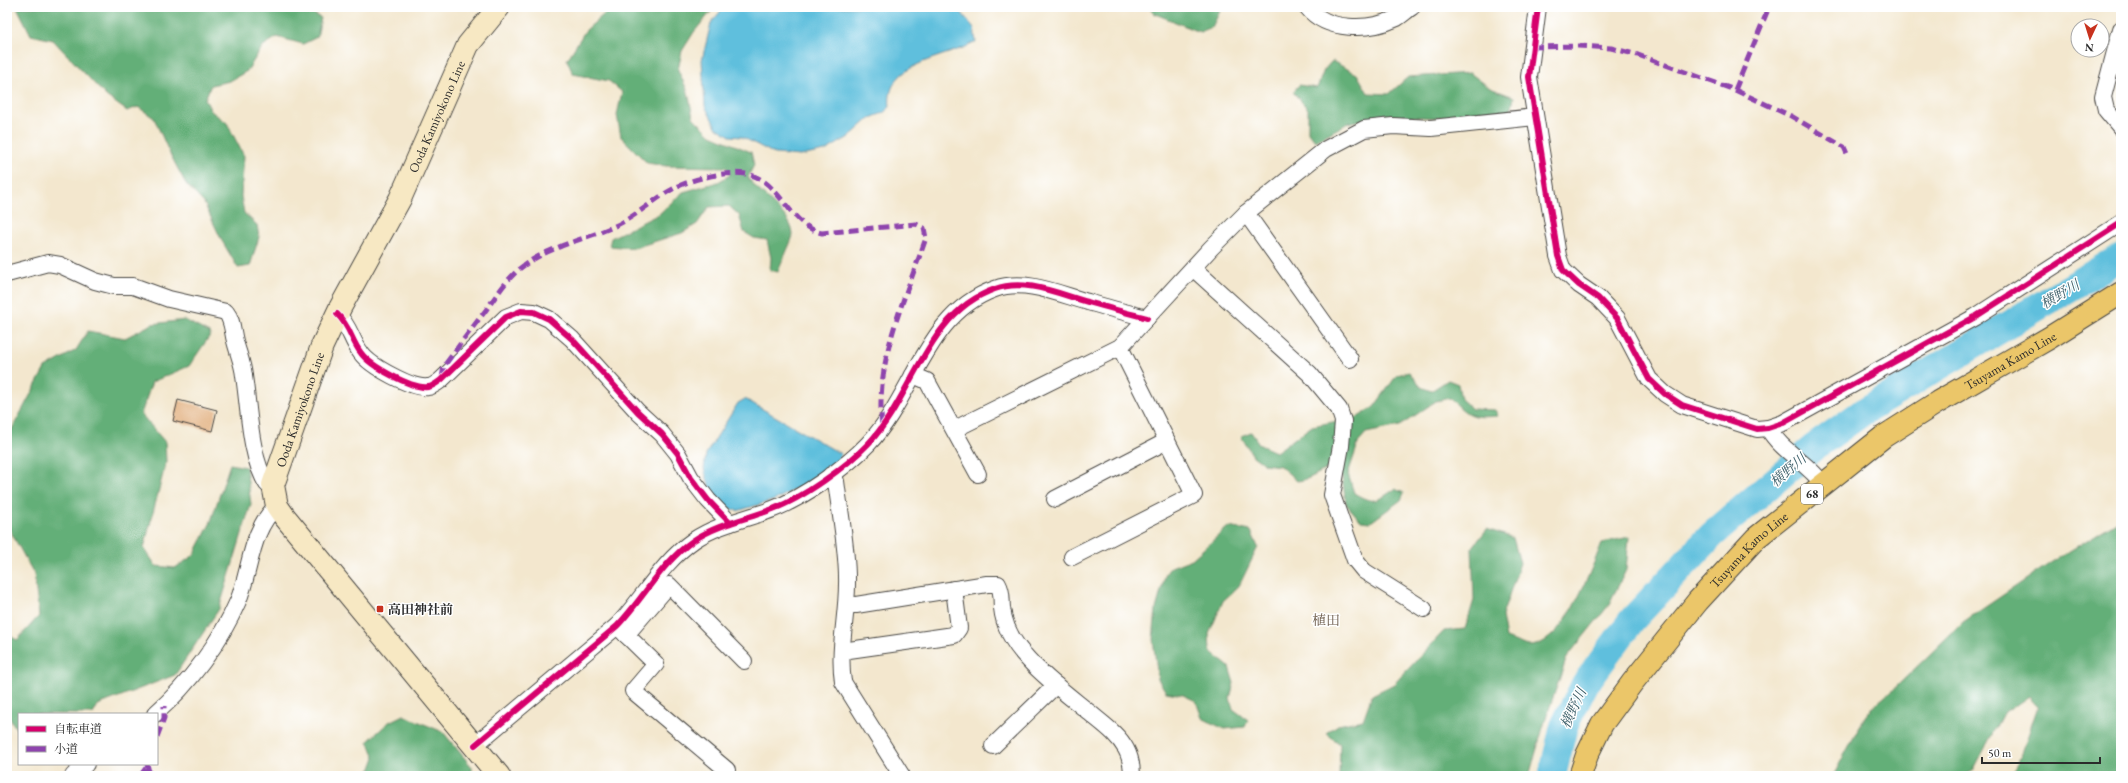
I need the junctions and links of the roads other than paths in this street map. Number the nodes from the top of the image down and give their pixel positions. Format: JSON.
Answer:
{"nodes":[{"id":1,"x":1307,"y":7,"type":"edge"},
{"id":2,"x":1412,"y":7,"type":"edge"},
{"id":3,"x":1538,"y":7,"type":"edge"},
{"id":4,"x":492,"y":10,"type":"edge"},
{"id":5,"x":2121,"y":29,"type":"edge"},
{"id":6,"x":1535,"y":118,"type":"junction"},
{"id":7,"x":2121,"y":128,"type":"edge"},
{"id":8,"x":1246,"y":213,"type":"junction"},
{"id":9,"x":2121,"y":224,"type":"edge"},
{"id":10,"x":1194,"y":269,"type":"junction"},
{"id":11,"x":7,"y":274,"type":"edge"},
{"id":12,"x":2121,"y":293,"type":"edge"},
{"id":13,"x":337,"y":314,"type":"junction"},
{"id":14,"x":1147,"y":318,"type":"junction"},
{"id":15,"x":1120,"y":348,"type":"junction"},
{"id":16,"x":1350,"y":359,"type":"dead end"},
{"id":17,"x":913,"y":375,"type":"junction"},
{"id":18,"x":955,"y":430,"type":"junction"},
{"id":19,"x":1771,"y":432,"type":"junction"},
{"id":20,"x":1167,"y":441,"type":"junction"},
{"id":21,"x":978,"y":474,"type":"dead end"},
{"id":22,"x":831,"y":475,"type":"junction"},
{"id":23,"x":1817,"y":477,"type":"junction"},
{"id":24,"x":275,"y":496,"type":"junction"},
{"id":25,"x":1054,"y":498,"type":"dead end"},
{"id":26,"x":730,"y":523,"type":"junction"},
{"id":27,"x":1072,"y":557,"type":"dead end"},
{"id":28,"x":954,"y":589,"type":"junction"},
{"id":29,"x":847,"y":605,"type":"junction"},
{"id":30,"x":1424,"y":608,"type":"dead end"},
{"id":31,"x":622,"y":630,"type":"junction"},
{"id":32,"x":842,"y":651,"type":"junction"},
{"id":33,"x":744,"y":661,"type":"dead end"},
{"id":34,"x":1056,"y":685,"type":"junction"},
{"id":35,"x":156,"y":713,"type":"edge"},
{"id":36,"x":475,"y":745,"type":"junction"},
{"id":37,"x":993,"y":746,"type":"dead end"},
{"id":38,"x":85,"y":765,"type":"edge"},
{"id":39,"x":727,"y":770,"type":"dead end"},
{"id":40,"x":73,"y":776,"type":"edge"},
{"id":41,"x":499,"y":776,"type":"edge"},
{"id":42,"x":902,"y":776,"type":"edge"},
{"id":43,"x":1132,"y":776,"type":"edge"},
{"id":44,"x":1580,"y":776,"type":"edge"}],
"edges":[{"from":1,"to":2,"type":"street"},
{"from":3,"to":6,"type":"street"},
{"from":4,"to":13,"type":"main road","name":"Ooda Kamiyokono Line"},
{"from":5,"to":7,"type":"street"},
{"from":6,"to":8,"type":"street"},
{"from":6,"to":19,"type":"street"},
{"from":8,"to":10,"type":"street"},
{"from":8,"to":16,"type":"street"},
{"from":9,"to":19,"type":"street"},
{"from":10,"to":14,"type":"street"},
{"from":10,"to":30,"type":"street"},
{"from":11,"to":24,"type":"street"},
{"from":12,"to":23,"type":"main road","name":"Tsuyama Kamo Line","number":"68"},
{"from":13,"to":24,"type":"main road","name":"Ooda Kamiyokono Line"},
{"from":13,"to":26,"type":"street"},
{"from":14,"to":15,"type":"street"},
{"from":14,"to":17,"type":"street"},
{"from":15,"to":18,"type":"street"},
{"from":15,"to":20,"type":"street"},
{"from":17,"to":18,"type":"street"},
{"from":17,"to":22,"type":"street"},
{"from":18,"to":21,"type":"street"},
{"from":19,"to":23,"type":"street"},
{"from":20,"to":25,"type":"street"},
{"from":20,"to":27,"type":"street"},
{"from":22,"to":26,"type":"street"},
{"from":22,"to":29,"type":"street"},
{"from":23,"to":44,"type":"main road","name":"Tsuyama Kamo Line","number":"68"},
{"from":24,"to":35,"type":"street"},
{"from":24,"to":36,"type":"main road"},
{"from":26,"to":31,"type":"street"},
{"from":28,"to":29,"type":"street"},
{"from":28,"to":32,"type":"street"},
{"from":28,"to":34,"type":"street"},
{"from":29,"to":32,"type":"street"},
{"from":31,"to":33,"type":"street"},
{"from":31,"to":36,"type":"street"},
{"from":31,"to":39,"type":"street"},
{"from":32,"to":42,"type":"street"},
{"from":34,"to":37,"type":"street"},
{"from":34,"to":43,"type":"street"},
{"from":36,"to":41,"type":"main road"},
{"from":38,"to":40,"type":"street"}]}
